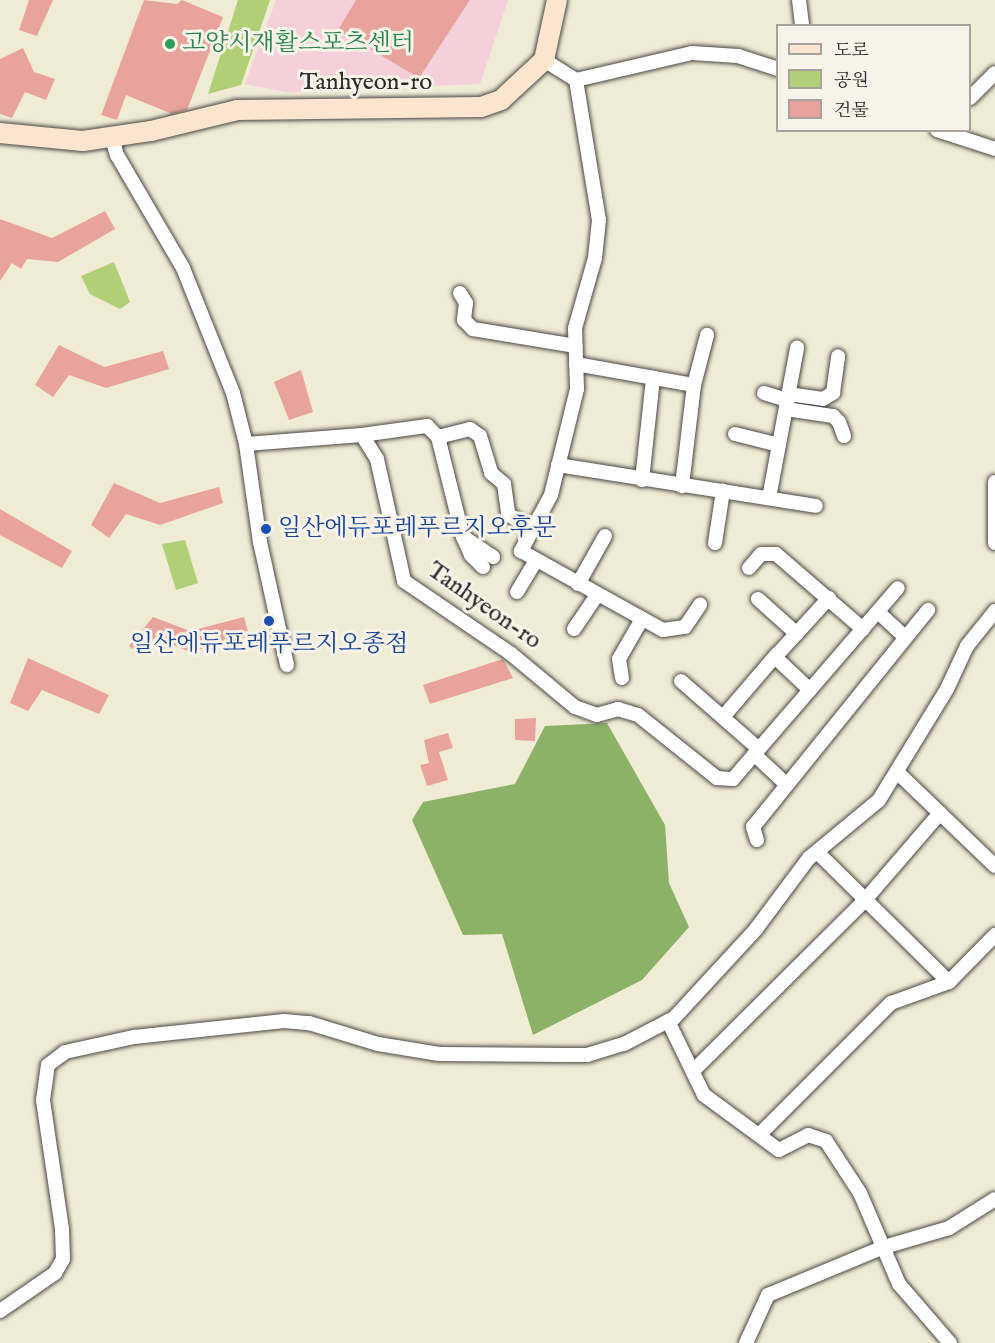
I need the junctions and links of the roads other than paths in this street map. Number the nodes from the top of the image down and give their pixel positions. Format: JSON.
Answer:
{"nodes":[{"id":1,"x":557,"y":0,"type":"edge"},
{"id":2,"x":799,"y":0,"type":"edge"},
{"id":3,"x":802,"y":24,"type":"edge"},
{"id":4,"x":544,"y":60,"type":"junction"},
{"id":5,"x":776,"y":69,"type":"edge"},
{"id":6,"x":995,"y":73,"type":"edge"},
{"id":7,"x":576,"y":80,"type":"junction"},
{"id":8,"x":971,"y":96,"type":"edge"},
{"id":9,"x":943,"y":132,"type":"edge"},
{"id":10,"x":0,"y":133,"type":"edge"},
{"id":11,"x":112,"y":138,"type":"junction"},
{"id":12,"x":995,"y":149,"type":"edge"},
{"id":13,"x":460,"y":293,"type":"dead end"},
{"id":14,"x":706,"y":335,"type":"dead end"},
{"id":15,"x":576,"y":346,"type":"junction"},
{"id":16,"x":797,"y":348,"type":"dead end"},
{"id":17,"x":838,"y":356,"type":"dead end"},
{"id":18,"x":576,"y":364,"type":"junction"},
{"id":19,"x":654,"y":378,"type":"junction"},
{"id":20,"x":694,"y":385,"type":"junction"},
{"id":21,"x":764,"y":393,"type":"dead end"},
{"id":22,"x":787,"y":401,"type":"junction"},
{"id":23,"x":362,"y":435,"type":"junction"},
{"id":24,"x":735,"y":435,"type":"dead end"},
{"id":25,"x":844,"y":436,"type":"dead end"},
{"id":26,"x":438,"y":437,"type":"junction"},
{"id":27,"x":246,"y":444,"type":"junction"},
{"id":28,"x":779,"y":446,"type":"junction"},
{"id":29,"x":558,"y":465,"type":"junction"},
{"id":30,"x":642,"y":480,"type":"junction"},
{"id":31,"x":995,"y":482,"type":"edge"},
{"id":32,"x":682,"y":486,"type":"junction"},
{"id":33,"x":723,"y":491,"type":"junction"},
{"id":34,"x":769,"y":498,"type":"junction"},
{"id":35,"x":816,"y":506,"type":"dead end"},
{"id":36,"x":519,"y":522,"type":"dead end"},
{"id":37,"x":605,"y":536,"type":"dead end"},
{"id":38,"x":715,"y":543,"type":"dead end"},
{"id":39,"x":995,"y":543,"type":"edge"},
{"id":40,"x":536,"y":560,"type":"junction"},
{"id":41,"x":488,"y":562,"type":"dead end"},
{"id":42,"x":749,"y":568,"type":"dead end"},
{"id":43,"x":578,"y":584,"type":"junction"},
{"id":44,"x":898,"y":588,"type":"dead end"},
{"id":45,"x":517,"y":592,"type":"dead end"},
{"id":46,"x":597,"y":595,"type":"junction"},
{"id":47,"x":829,"y":598,"type":"junction"},
{"id":48,"x":758,"y":599,"type":"dead end"},
{"id":49,"x":700,"y":604,"type":"dead end"},
{"id":50,"x":928,"y":610,"type":"dead end"},
{"id":51,"x":995,"y":611,"type":"edge"},
{"id":52,"x":878,"y":612,"type":"junction"},
{"id":53,"x":642,"y":619,"type":"junction"},
{"id":54,"x":574,"y":629,"type":"dead end"},
{"id":55,"x":863,"y":629,"type":"junction"},
{"id":56,"x":797,"y":634,"type":"junction"},
{"id":57,"x":905,"y":638,"type":"junction"},
{"id":58,"x":777,"y":654,"type":"junction"},
{"id":59,"x":287,"y":665,"type":"dead end"},
{"id":60,"x":622,"y":678,"type":"dead end"},
{"id":61,"x":681,"y":681,"type":"dead end"},
{"id":62,"x":810,"y":690,"type":"junction"},
{"id":63,"x":723,"y":717,"type":"junction"},
{"id":64,"x":757,"y":751,"type":"junction"},
{"id":65,"x":897,"y":772,"type":"junction"},
{"id":66,"x":786,"y":784,"type":"junction"},
{"id":67,"x":940,"y":813,"type":"junction"},
{"id":68,"x":757,"y":840,"type":"dead end"},
{"id":69,"x":817,"y":852,"type":"junction"},
{"id":70,"x":995,"y":866,"type":"edge"},
{"id":71,"x":866,"y":900,"type":"junction"},
{"id":72,"x":995,"y":935,"type":"edge"},
{"id":73,"x":949,"y":982,"type":"junction"},
{"id":74,"x":668,"y":1021,"type":"junction"},
{"id":75,"x":693,"y":1071,"type":"junction"},
{"id":76,"x":759,"y":1135,"type":"junction"},
{"id":77,"x":995,"y":1199,"type":"edge"},
{"id":78,"x":884,"y":1247,"type":"junction"},
{"id":79,"x":0,"y":1311,"type":"edge"},
{"id":80,"x":746,"y":1343,"type":"edge"},
{"id":81,"x":950,"y":1343,"type":"edge"}],
"edges":[{"from":1,"to":4,"type":"main road"},
{"from":2,"to":3,"type":"street"},
{"from":4,"to":7,"type":"street"},
{"from":4,"to":11,"type":"main road","name":"Tanhyeon-ro"},
{"from":5,"to":7,"type":"street"},
{"from":6,"to":8,"type":"street"},
{"from":7,"to":15,"type":"street"},
{"from":9,"to":12,"type":"street"},
{"from":10,"to":11,"type":"main road","name":"Tanhyeon-ro"},
{"from":11,"to":27,"type":"street"},
{"from":13,"to":15,"type":"street"},
{"from":14,"to":20,"type":"street"},
{"from":15,"to":18,"type":"street"},
{"from":16,"to":22,"type":"street"},
{"from":17,"to":22,"type":"street"},
{"from":18,"to":19,"type":"street"},
{"from":18,"to":29,"type":"street"},
{"from":19,"to":20,"type":"street"},
{"from":19,"to":30,"type":"street"},
{"from":20,"to":32,"type":"street"},
{"from":21,"to":22,"type":"street"},
{"from":22,"to":25,"type":"street"},
{"from":22,"to":28,"type":"street"},
{"from":23,"to":26,"type":"street"},
{"from":23,"to":27,"type":"street"},
{"from":23,"to":64,"type":"street","name":"Tanhyeon-ro"},
{"from":24,"to":28,"type":"street"},
{"from":26,"to":36,"type":"street"},
{"from":26,"to":41,"type":"street"},
{"from":27,"to":59,"type":"street"},
{"from":28,"to":34,"type":"street"},
{"from":29,"to":30,"type":"street"},
{"from":29,"to":40,"type":"street"},
{"from":30,"to":32,"type":"street"},
{"from":31,"to":39,"type":"street"},
{"from":32,"to":33,"type":"street"},
{"from":33,"to":34,"type":"street"},
{"from":33,"to":38,"type":"street"},
{"from":34,"to":35,"type":"street"},
{"from":37,"to":43,"type":"street"},
{"from":40,"to":43,"type":"street"},
{"from":40,"to":45,"type":"street"},
{"from":42,"to":47,"type":"street"},
{"from":43,"to":46,"type":"street"},
{"from":44,"to":52,"type":"street"},
{"from":46,"to":53,"type":"street"},
{"from":46,"to":54,"type":"street"},
{"from":47,"to":55,"type":"street"},
{"from":47,"to":56,"type":"street"},
{"from":48,"to":56,"type":"street"},
{"from":49,"to":53,"type":"street"},
{"from":50,"to":57,"type":"street"},
{"from":51,"to":65,"type":"street"},
{"from":52,"to":55,"type":"street"},
{"from":52,"to":57,"type":"street"},
{"from":53,"to":60,"type":"street"},
{"from":55,"to":62,"type":"street"},
{"from":56,"to":58,"type":"street"},
{"from":57,"to":66,"type":"street"},
{"from":58,"to":62,"type":"street"},
{"from":58,"to":63,"type":"street"},
{"from":61,"to":63,"type":"street"},
{"from":62,"to":64,"type":"street"},
{"from":63,"to":64,"type":"street"},
{"from":64,"to":66,"type":"street"},
{"from":65,"to":67,"type":"street"},
{"from":65,"to":69,"type":"street"},
{"from":66,"to":68,"type":"street"},
{"from":67,"to":70,"type":"street"},
{"from":67,"to":71,"type":"street"},
{"from":69,"to":71,"type":"street"},
{"from":69,"to":74,"type":"street"},
{"from":71,"to":73,"type":"street"},
{"from":71,"to":75,"type":"street"},
{"from":72,"to":73,"type":"street"},
{"from":73,"to":76,"type":"street"},
{"from":74,"to":75,"type":"street"},
{"from":74,"to":79,"type":"street"},
{"from":75,"to":76,"type":"street"},
{"from":76,"to":78,"type":"street"},
{"from":77,"to":78,"type":"street"},
{"from":78,"to":80,"type":"street"},
{"from":78,"to":81,"type":"street"}]}
